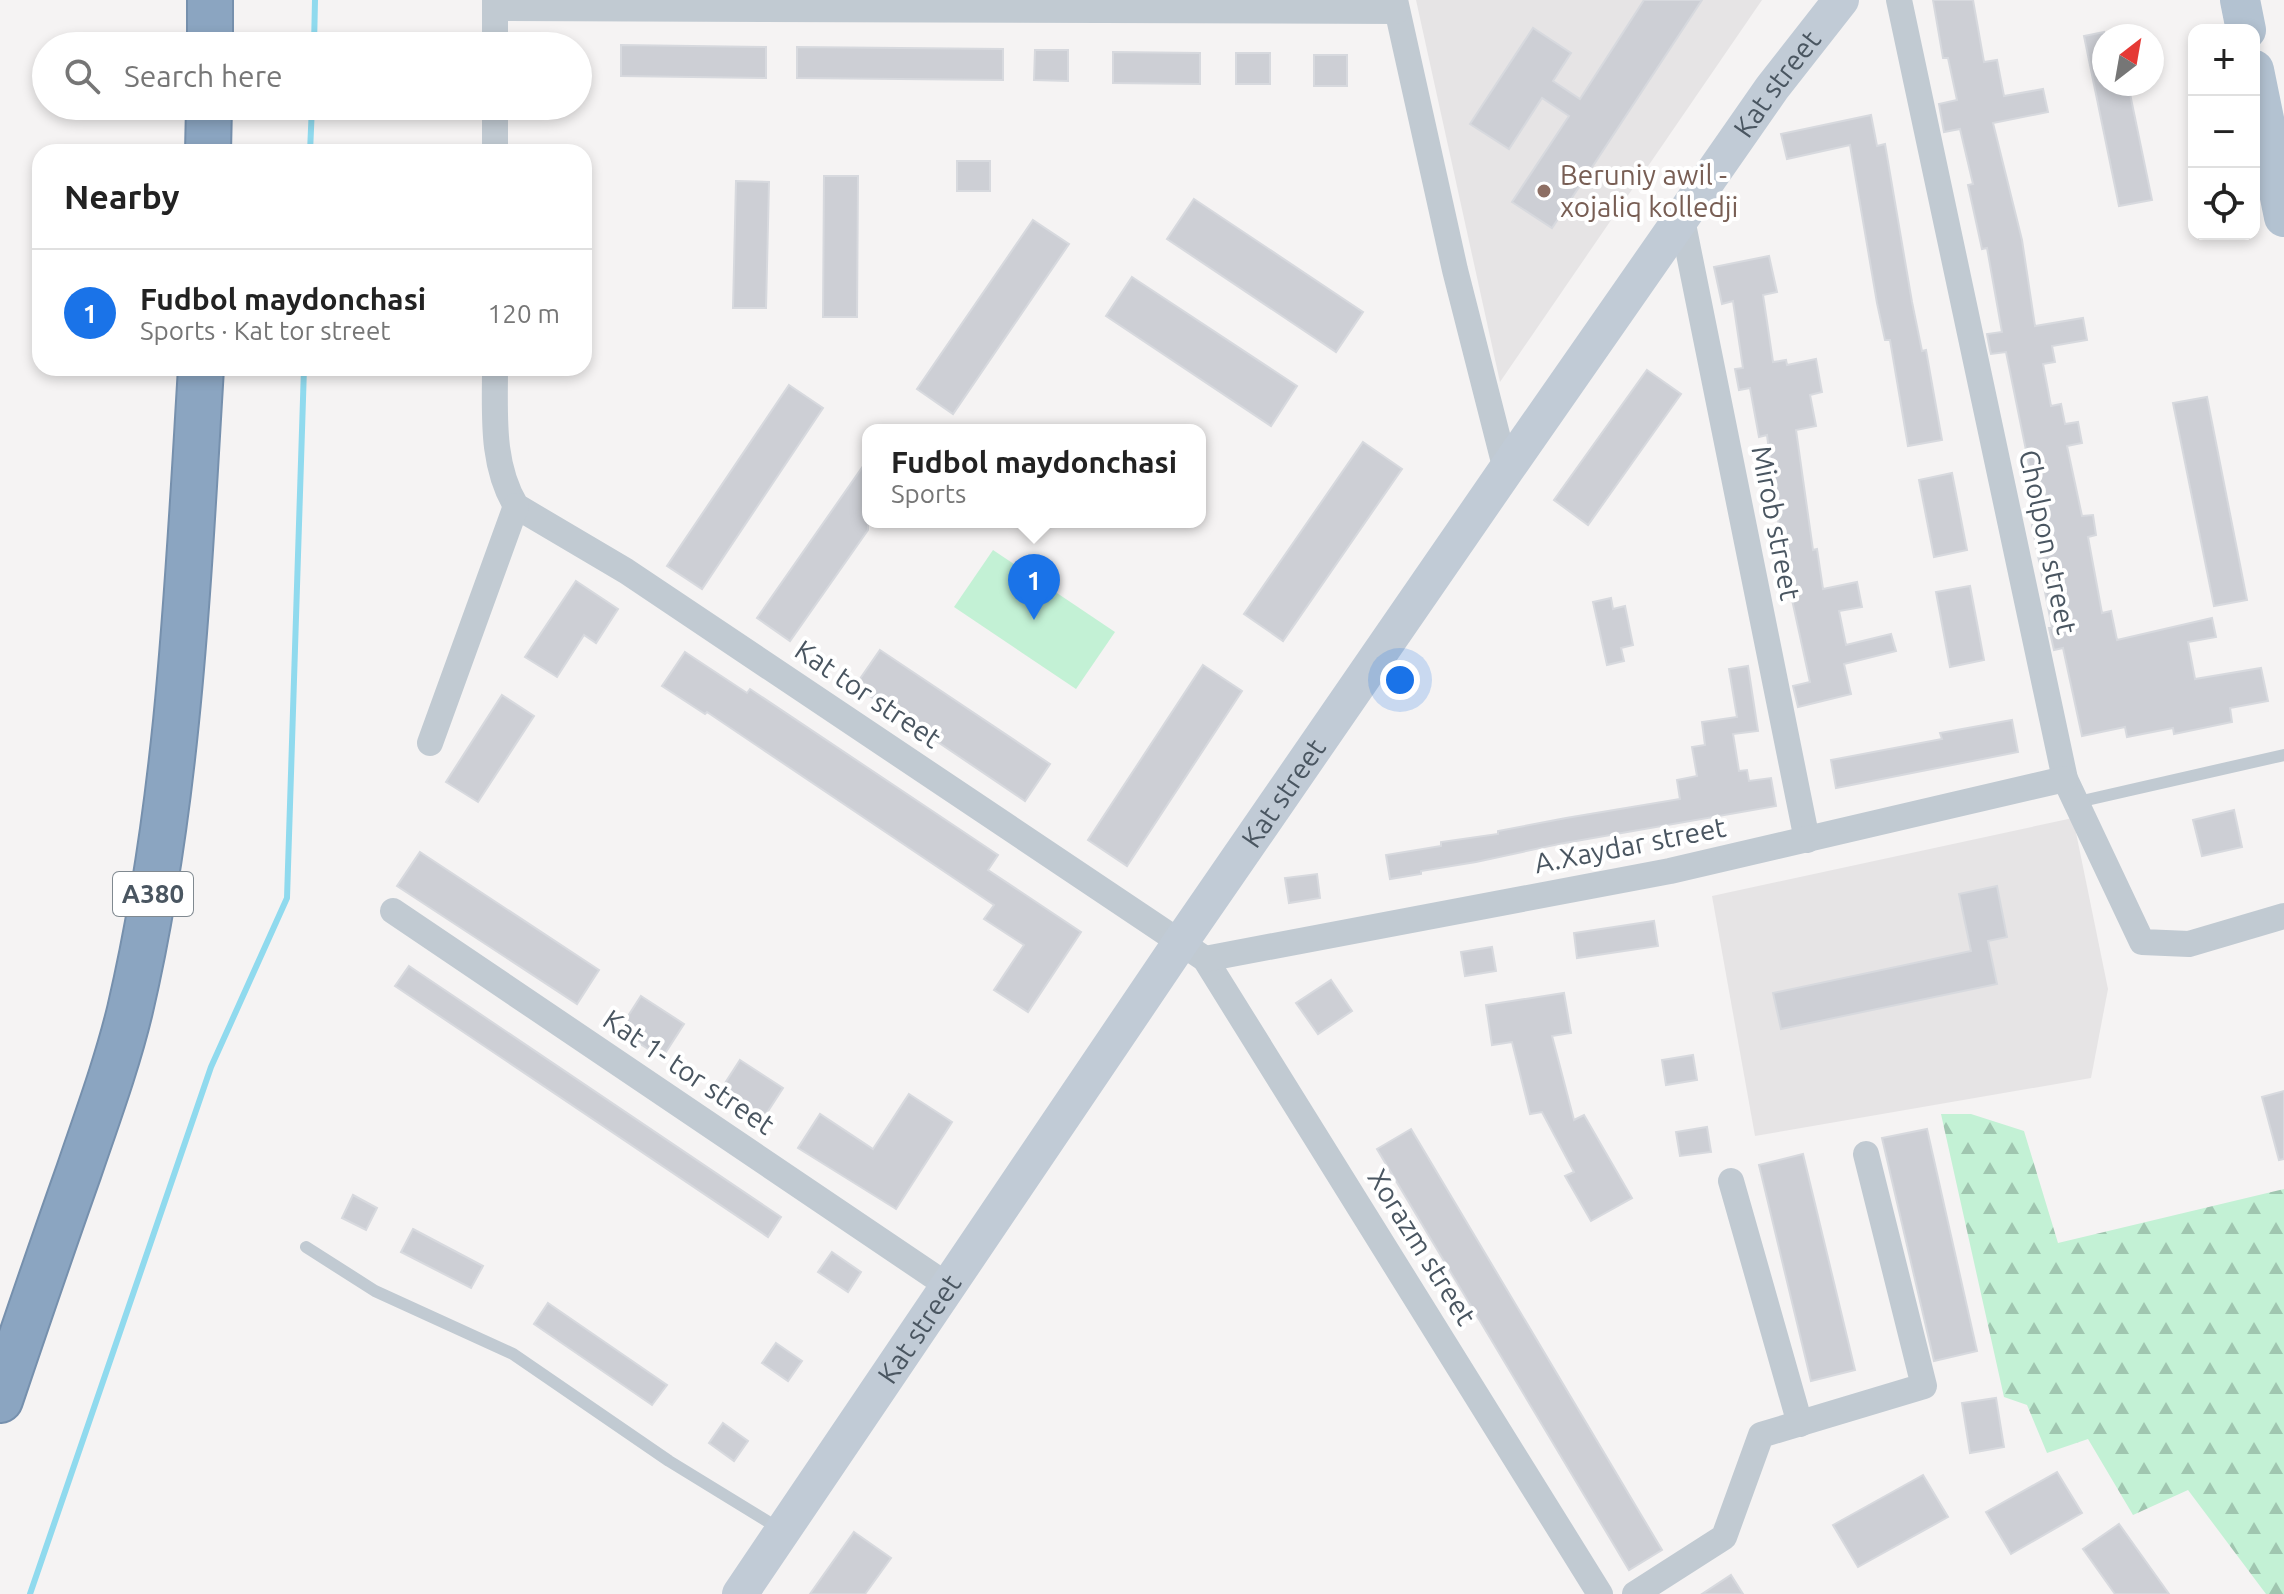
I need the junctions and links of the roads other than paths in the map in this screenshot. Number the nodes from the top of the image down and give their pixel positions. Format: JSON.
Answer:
{"nodes":[{"id":1,"x":210,"y":0,"type":"edge"},
{"id":2,"x":1841,"y":0,"type":"edge"},
{"id":3,"x":1899,"y":0,"type":"edge"},
{"id":4,"x":2240,"y":0,"type":"edge"},
{"id":5,"x":495,"y":4,"type":"edge"},
{"id":6,"x":1395,"y":5,"type":"edge"},
{"id":7,"x":2245,"y":24,"type":"edge"},
{"id":8,"x":210,"y":32,"type":"edge"},
{"id":9,"x":495,"y":32,"type":"edge"},
{"id":10,"x":2259,"y":96,"type":"edge"},
{"id":11,"x":209,"y":120,"type":"edge"},
{"id":12,"x":495,"y":120,"type":"edge"},
{"id":13,"x":208,"y":144,"type":"edge"},
{"id":14,"x":495,"y":144,"type":"edge"},
{"id":15,"x":2284,"y":217,"type":"edge"},
{"id":16,"x":1682,"y":219,"type":"junction"},
{"id":17,"x":201,"y":376,"type":"edge"},
{"id":18,"x":495,"y":376,"type":"edge"},
{"id":19,"x":1506,"y":470,"type":"junction"},
{"id":20,"x":516,"y":506,"type":"junction"},
{"id":21,"x":430,"y":743,"type":"dead end"},
{"id":22,"x":2284,"y":755,"type":"edge"},
{"id":23,"x":2071,"y":791,"type":"junction"},
{"id":24,"x":1807,"y":840,"type":"junction"},
{"id":25,"x":393,"y":911,"type":"dead end"},
{"id":26,"x":2284,"y":916,"type":"edge"},
{"id":27,"x":1193,"y":951,"type":"junction"},
{"id":28,"x":1866,"y":1154,"type":"dead end"},
{"id":29,"x":1731,"y":1181,"type":"dead end"},
{"id":30,"x":306,"y":1247,"type":"dead end"},
{"id":31,"x":948,"y":1286,"type":"junction"},
{"id":32,"x":0,"y":1400,"type":"edge"},
{"id":33,"x":1800,"y":1424,"type":"junction"},
{"id":34,"x":783,"y":1531,"type":"junction"},
{"id":35,"x":740,"y":1594,"type":"edge"},
{"id":36,"x":1600,"y":1594,"type":"edge"},
{"id":37,"x":1635,"y":1594,"type":"edge"}],
"edges":[{"from":1,"to":8,"type":"highway"},
{"from":2,"to":16,"type":"street","name":"Kat street"},
{"from":3,"to":23,"type":"street","name":"Cholpon street"},
{"from":4,"to":7,"type":"main road"},
{"from":5,"to":6,"type":"street"},
{"from":5,"to":9,"type":"street"},
{"from":6,"to":19,"type":"street"},
{"from":10,"to":15,"type":"main road"},
{"from":11,"to":13,"type":"highway"},
{"from":12,"to":14,"type":"street"},
{"from":16,"to":19,"type":"street","name":"Kat street"},
{"from":16,"to":24,"type":"street","name":"Mirob street"},
{"from":17,"to":32,"type":"highway","number":"A380"},
{"from":18,"to":20,"type":"street"},
{"from":19,"to":27,"type":"street","name":"Kat street"},
{"from":20,"to":21,"type":"street"},
{"from":20,"to":27,"type":"street","name":"Kat tor street"},
{"from":22,"to":23,"type":"lane"},
{"from":23,"to":24,"type":"street","name":"A.Xaydar street"},
{"from":23,"to":26,"type":"street","name":"Cholpon street"},
{"from":24,"to":27,"type":"street","name":"A.Xaydar street"},
{"from":25,"to":31,"type":"street","name":"Kat 1- tor street"},
{"from":27,"to":31,"type":"street","name":"Kat street"},
{"from":27,"to":36,"type":"street","name":"Xorazm street"},
{"from":28,"to":33,"type":"street"},
{"from":29,"to":33,"type":"street"},
{"from":30,"to":34,"type":"lane"},
{"from":31,"to":34,"type":"street","name":"Kat street"},
{"from":33,"to":37,"type":"street"},
{"from":34,"to":35,"type":"street","name":"Kat street"}]}
